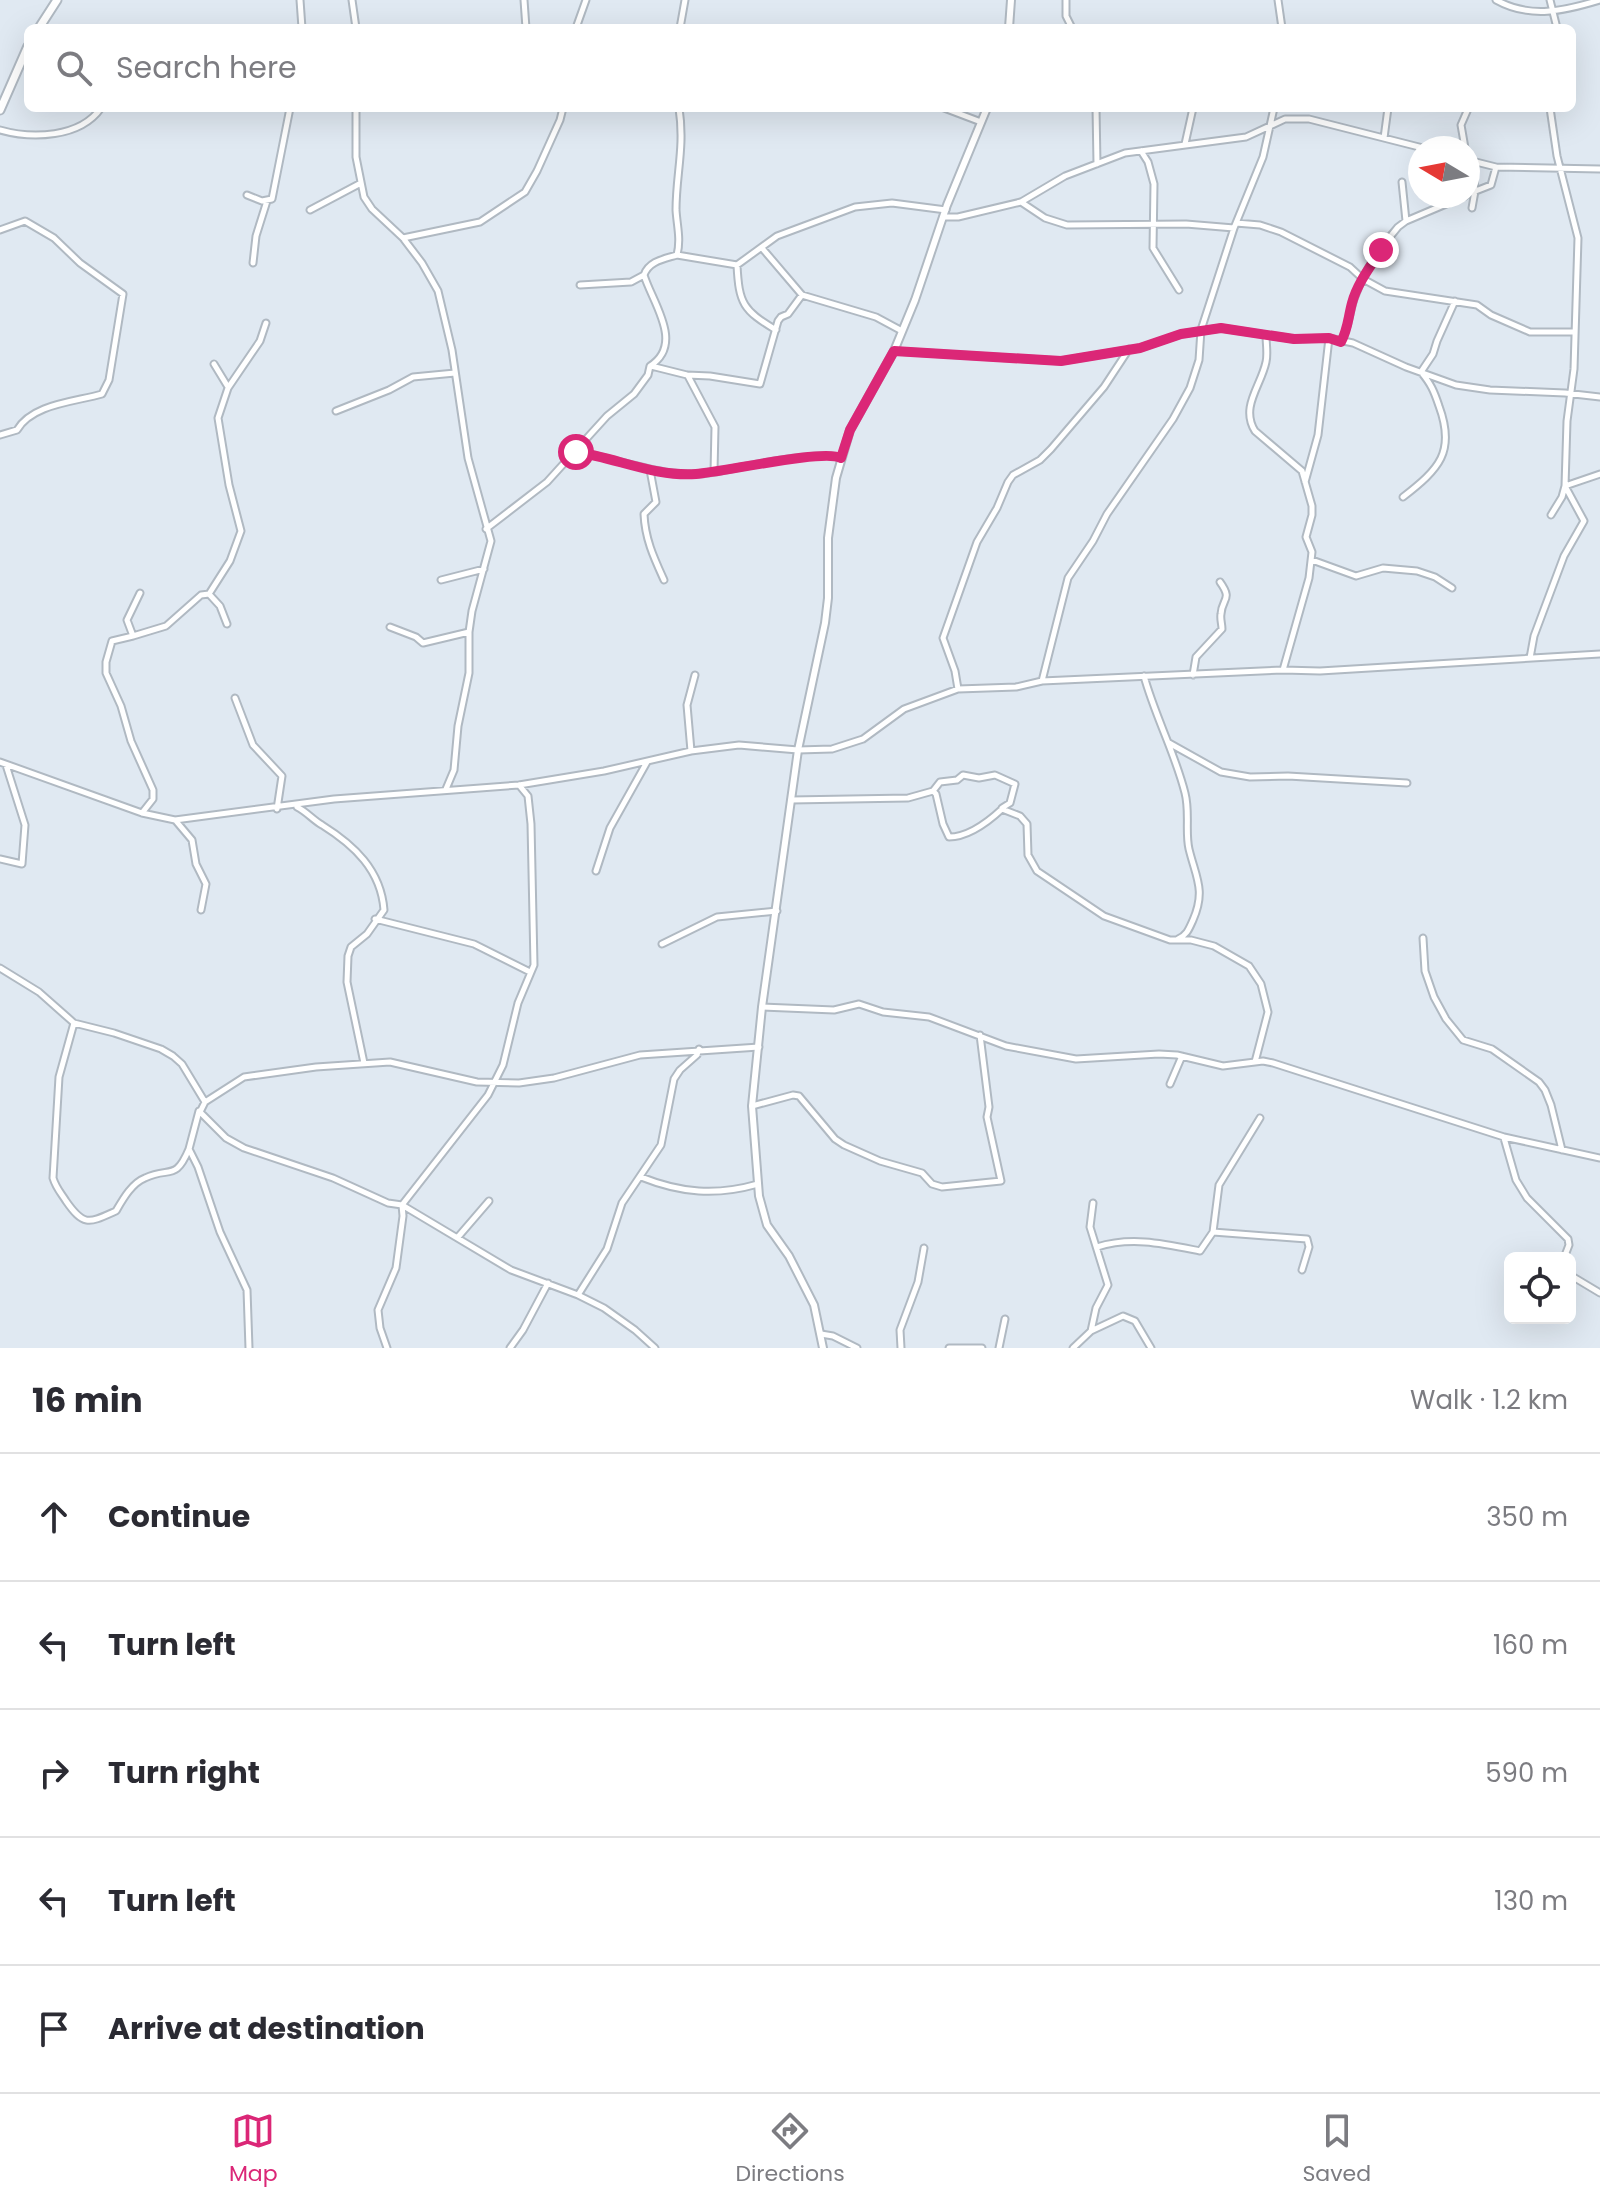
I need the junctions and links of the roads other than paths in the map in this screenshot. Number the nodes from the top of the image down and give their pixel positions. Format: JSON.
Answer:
{"nodes":[{"id":1,"x":57,"y":0,"type":"edge"},
{"id":2,"x":300,"y":0,"type":"edge"},
{"id":3,"x":352,"y":0,"type":"edge"},
{"id":4,"x":524,"y":0,"type":"edge"},
{"id":5,"x":586,"y":0,"type":"edge"},
{"id":6,"x":685,"y":0,"type":"edge"},
{"id":7,"x":1011,"y":0,"type":"edge"},
{"id":8,"x":1066,"y":0,"type":"edge"},
{"id":9,"x":1278,"y":0,"type":"edge"},
{"id":10,"x":1496,"y":0,"type":"edge"},
{"id":11,"x":1550,"y":0,"type":"edge"},
{"id":12,"x":1600,"y":0,"type":"edge"},
{"id":13,"x":1553,"y":10,"type":"junction"},
{"id":14,"x":42,"y":24,"type":"edge"},
{"id":15,"x":302,"y":24,"type":"edge"},
{"id":16,"x":355,"y":24,"type":"edge"},
{"id":17,"x":526,"y":24,"type":"edge"},
{"id":18,"x":577,"y":24,"type":"edge"},
{"id":19,"x":681,"y":24,"type":"edge"},
{"id":20,"x":1009,"y":24,"type":"edge"},
{"id":21,"x":1070,"y":24,"type":"edge"},
{"id":22,"x":1281,"y":24,"type":"edge"},
{"id":23,"x":1556,"y":24,"type":"edge"},
{"id":24,"x":24,"y":55,"type":"edge"},
{"id":25,"x":0,"y":110,"type":"edge"},
{"id":26,"x":98,"y":112,"type":"edge"},
{"id":27,"x":289,"y":112,"type":"edge"},
{"id":28,"x":356,"y":112,"type":"edge"},
{"id":29,"x":562,"y":112,"type":"edge"},
{"id":30,"x":680,"y":112,"type":"edge"},
{"id":31,"x":955,"y":112,"type":"edge"},
{"id":32,"x":985,"y":112,"type":"edge"},
{"id":33,"x":1096,"y":112,"type":"edge"},
{"id":34,"x":1192,"y":112,"type":"edge"},
{"id":35,"x":1273,"y":112,"type":"edge"},
{"id":36,"x":1387,"y":112,"type":"edge"},
{"id":37,"x":1467,"y":112,"type":"edge"},
{"id":38,"x":1551,"y":112,"type":"edge"},
{"id":39,"x":981,"y":122,"type":"junction"},
{"id":40,"x":1269,"y":127,"type":"junction"},
{"id":41,"x":0,"y":130,"type":"edge"},
{"id":42,"x":1463,"y":136,"type":"edge"},
{"id":43,"x":1384,"y":138,"type":"junction"},
{"id":44,"x":1185,"y":144,"type":"junction"},
{"id":45,"x":1408,"y":144,"type":"edge"},
{"id":46,"x":1141,"y":151,"type":"junction"},
{"id":47,"x":1480,"y":163,"type":"edge"},
{"id":48,"x":1097,"y":164,"type":"junction"},
{"id":49,"x":1496,"y":167,"type":"junction"},
{"id":50,"x":1600,"y":169,"type":"edge"},
{"id":51,"x":1561,"y":170,"type":"junction"},
{"id":52,"x":1402,"y":182,"type":"dead end"},
{"id":53,"x":361,"y":183,"type":"junction"},
{"id":54,"x":1480,"y":189,"type":"edge"},
{"id":55,"x":247,"y":195,"type":"dead end"},
{"id":56,"x":267,"y":201,"type":"junction"},
{"id":57,"x":1021,"y":202,"type":"junction"},
{"id":58,"x":1436,"y":208,"type":"edge"},
{"id":59,"x":310,"y":210,"type":"dead end"},
{"id":60,"x":944,"y":214,"type":"junction"},
{"id":61,"x":1406,"y":221,"type":"junction"},
{"id":62,"x":1154,"y":226,"type":"junction"},
{"id":63,"x":1235,"y":226,"type":"junction"},
{"id":64,"x":0,"y":230,"type":"edge"},
{"id":65,"x":403,"y":238,"type":"junction"},
{"id":66,"x":762,"y":248,"type":"junction"},
{"id":67,"x":677,"y":255,"type":"junction"},
{"id":68,"x":253,"y":263,"type":"dead end"},
{"id":69,"x":737,"y":265,"type":"junction"},
{"id":70,"x":644,"y":275,"type":"junction"},
{"id":71,"x":1363,"y":279,"type":"junction"},
{"id":72,"x":580,"y":285,"type":"dead end"},
{"id":73,"x":1179,"y":290,"type":"dead end"},
{"id":74,"x":802,"y":295,"type":"junction"},
{"id":75,"x":1455,"y":301,"type":"junction"},
{"id":76,"x":266,"y":323,"type":"dead end"},
{"id":77,"x":776,"y":330,"type":"junction"},
{"id":78,"x":1201,"y":330,"type":"junction"},
{"id":79,"x":902,"y":331,"type":"junction"},
{"id":80,"x":1574,"y":332,"type":"junction"},
{"id":81,"x":1266,"y":335,"type":"junction"},
{"id":82,"x":1329,"y":338,"type":"junction"},
{"id":83,"x":1341,"y":342,"type":"junction"},
{"id":84,"x":1129,"y":349,"type":"junction"},
{"id":85,"x":894,"y":351,"type":"junction"},
{"id":86,"x":214,"y":364,"type":"dead end"},
{"id":87,"x":650,"y":366,"type":"junction"},
{"id":88,"x":1421,"y":372,"type":"junction"},
{"id":89,"x":455,"y":373,"type":"junction"},
{"id":90,"x":687,"y":375,"type":"junction"},
{"id":91,"x":228,"y":388,"type":"junction"},
{"id":92,"x":1571,"y":395,"type":"junction"},
{"id":93,"x":1600,"y":397,"type":"edge"},
{"id":94,"x":336,"y":411,"type":"dead end"},
{"id":95,"x":0,"y":435,"type":"edge"},
{"id":96,"x":576,"y":452,"type":"junction"},
{"id":97,"x":841,"y":458,"type":"junction"},
{"id":98,"x":649,"y":470,"type":"junction"},
{"id":99,"x":714,"y":472,"type":"junction"},
{"id":100,"x":1305,"y":472,"type":"junction"},
{"id":101,"x":1600,"y":474,"type":"edge"},
{"id":102,"x":1565,"y":486,"type":"junction"},
{"id":103,"x":1403,"y":497,"type":"dead end"},
{"id":104,"x":1551,"y":515,"type":"dead end"},
{"id":105,"x":486,"y":529,"type":"junction"},
{"id":106,"x":1312,"y":560,"type":"junction"},
{"id":107,"x":484,"y":569,"type":"junction"},
{"id":108,"x":441,"y":580,"type":"dead end"},
{"id":109,"x":664,"y":580,"type":"dead end"},
{"id":110,"x":1220,"y":582,"type":"dead end"},
{"id":111,"x":1452,"y":588,"type":"dead end"},
{"id":112,"x":140,"y":593,"type":"dead end"},
{"id":113,"x":209,"y":594,"type":"junction"},
{"id":114,"x":227,"y":624,"type":"dead end"},
{"id":115,"x":390,"y":627,"type":"dead end"},
{"id":116,"x":469,"y":632,"type":"junction"},
{"id":117,"x":133,"y":636,"type":"junction"},
{"id":118,"x":1600,"y":654,"type":"edge"},
{"id":119,"x":1530,"y":658,"type":"junction"},
{"id":120,"x":1283,"y":670,"type":"junction"},
{"id":121,"x":695,"y":675,"type":"dead end"},
{"id":122,"x":1193,"y":675,"type":"junction"},
{"id":123,"x":1144,"y":676,"type":"junction"},
{"id":124,"x":1042,"y":681,"type":"junction"},
{"id":125,"x":958,"y":689,"type":"junction"},
{"id":126,"x":235,"y":698,"type":"dead end"},
{"id":127,"x":1169,"y":743,"type":"junction"},
{"id":128,"x":798,"y":750,"type":"junction"},
{"id":129,"x":691,"y":751,"type":"junction"},
{"id":130,"x":647,"y":762,"type":"junction"},
{"id":131,"x":3,"y":763,"type":"edge"},
{"id":132,"x":1407,"y":783,"type":"dead end"},
{"id":133,"x":519,"y":785,"type":"junction"},
{"id":134,"x":446,"y":789,"type":"junction"},
{"id":135,"x":935,"y":791,"type":"junction"},
{"id":136,"x":791,"y":800,"type":"junction"},
{"id":137,"x":296,"y":806,"type":"junction"},
{"id":138,"x":277,"y":809,"type":"junction"},
{"id":139,"x":1002,"y":809,"type":"junction"},
{"id":140,"x":142,"y":813,"type":"junction"},
{"id":141,"x":175,"y":820,"type":"junction"},
{"id":142,"x":0,"y":859,"type":"edge"},
{"id":143,"x":596,"y":871,"type":"dead end"},
{"id":144,"x":201,"y":910,"type":"dead end"},
{"id":145,"x":777,"y":911,"type":"junction"},
{"id":146,"x":375,"y":919,"type":"junction"},
{"id":147,"x":1185,"y":936,"type":"junction"},
{"id":148,"x":1423,"y":938,"type":"dead end"},
{"id":149,"x":1178,"y":940,"type":"junction"},
{"id":150,"x":1191,"y":940,"type":"junction"},
{"id":151,"x":662,"y":944,"type":"dead end"},
{"id":152,"x":0,"y":968,"type":"edge"},
{"id":153,"x":530,"y":972,"type":"junction"},
{"id":154,"x":762,"y":1007,"type":"junction"},
{"id":155,"x":74,"y":1023,"type":"junction"},
{"id":156,"x":980,"y":1035,"type":"junction"},
{"id":157,"x":759,"y":1047,"type":"junction"},
{"id":158,"x":699,"y":1049,"type":"junction"},
{"id":159,"x":1182,"y":1056,"type":"junction"},
{"id":160,"x":1255,"y":1062,"type":"junction"},
{"id":161,"x":364,"y":1063,"type":"junction"},
{"id":162,"x":495,"y":1081,"type":"junction"},
{"id":163,"x":1170,"y":1084,"type":"dead end"},
{"id":164,"x":205,"y":1102,"type":"junction"},
{"id":165,"x":752,"y":1106,"type":"junction"},
{"id":166,"x":200,"y":1112,"type":"junction"},
{"id":167,"x":1260,"y":1118,"type":"dead end"},
{"id":168,"x":1504,"y":1137,"type":"junction"},
{"id":169,"x":189,"y":1149,"type":"junction"},
{"id":170,"x":1562,"y":1150,"type":"junction"},
{"id":171,"x":1600,"y":1158,"type":"edge"},
{"id":172,"x":641,"y":1177,"type":"junction"},
{"id":173,"x":758,"y":1184,"type":"junction"},
{"id":174,"x":489,"y":1201,"type":"dead end"},
{"id":175,"x":1093,"y":1203,"type":"dead end"},
{"id":176,"x":402,"y":1205,"type":"junction"},
{"id":177,"x":1213,"y":1232,"type":"junction"},
{"id":178,"x":458,"y":1237,"type":"junction"},
{"id":179,"x":1097,"y":1247,"type":"junction"},
{"id":180,"x":924,"y":1248,"type":"dead end"},
{"id":181,"x":1566,"y":1252,"type":"edge"},
{"id":182,"x":1302,"y":1270,"type":"dead end"},
{"id":183,"x":1576,"y":1279,"type":"edge"},
{"id":184,"x":548,"y":1283,"type":"junction"},
{"id":185,"x":1600,"y":1293,"type":"edge"},
{"id":186,"x":578,"y":1295,"type":"junction"},
{"id":187,"x":1005,"y":1319,"type":"dead end"},
{"id":188,"x":1091,"y":1331,"type":"junction"},
{"id":189,"x":821,"y":1334,"type":"junction"},
{"id":190,"x":249,"y":1348,"type":"edge"},
{"id":191,"x":387,"y":1348,"type":"edge"},
{"id":192,"x":510,"y":1348,"type":"edge"},
{"id":193,"x":655,"y":1348,"type":"edge"},
{"id":194,"x":823,"y":1348,"type":"edge"},
{"id":195,"x":857,"y":1348,"type":"edge"},
{"id":196,"x":901,"y":1348,"type":"edge"},
{"id":197,"x":949,"y":1348,"type":"edge"},
{"id":198,"x":982,"y":1348,"type":"edge"},
{"id":199,"x":999,"y":1348,"type":"edge"},
{"id":200,"x":1073,"y":1348,"type":"edge"},
{"id":201,"x":1151,"y":1348,"type":"edge"}],
"edges":[{"from":1,"to":14,"type":"main road"},
{"from":2,"to":15,"type":"street"},
{"from":3,"to":16,"type":"street"},
{"from":4,"to":17,"type":"street"},
{"from":5,"to":18,"type":"street"},
{"from":6,"to":19,"type":"street"},
{"from":7,"to":20,"type":"street"},
{"from":8,"to":21,"type":"street"},
{"from":9,"to":22,"type":"street"},
{"from":10,"to":13,"type":"street"},
{"from":11,"to":13,"type":"street"},
{"from":12,"to":13,"type":"street"},
{"from":13,"to":23,"type":"street"},
{"from":24,"to":25,"type":"main road"},
{"from":26,"to":41,"type":"street"},
{"from":27,"to":56,"type":"street"},
{"from":28,"to":53,"type":"street"},
{"from":29,"to":65,"type":"street"},
{"from":30,"to":67,"type":"street"},
{"from":31,"to":39,"type":"street"},
{"from":32,"to":39,"type":"street"},
{"from":33,"to":48,"type":"street"},
{"from":34,"to":44,"type":"street"},
{"from":35,"to":40,"type":"street"},
{"from":36,"to":43,"type":"street"},
{"from":37,"to":42,"type":"street"},
{"from":38,"to":51,"type":"street"},
{"from":39,"to":60,"type":"street"},
{"from":40,"to":43,"type":"street"},
{"from":40,"to":44,"type":"street"},
{"from":40,"to":63,"type":"street"},
{"from":43,"to":45,"type":"street"},
{"from":44,"to":46,"type":"street"},
{"from":46,"to":48,"type":"street"},
{"from":46,"to":62,"type":"street"},
{"from":47,"to":49,"type":"street"},
{"from":48,"to":57,"type":"street"},
{"from":49,"to":51,"type":"street"},
{"from":49,"to":54,"type":"street"},
{"from":50,"to":51,"type":"street"},
{"from":51,"to":80,"type":"street"},
{"from":52,"to":61,"type":"street"},
{"from":53,"to":59,"type":"street"},
{"from":53,"to":65,"type":"street"},
{"from":55,"to":56,"type":"street"},
{"from":56,"to":68,"type":"street"},
{"from":57,"to":60,"type":"street"},
{"from":57,"to":62,"type":"street"},
{"from":58,"to":61,"type":"street"},
{"from":60,"to":66,"type":"street"},
{"from":60,"to":79,"type":"street"},
{"from":61,"to":71,"type":"street"},
{"from":62,"to":63,"type":"street"},
{"from":62,"to":73,"type":"street"},
{"from":63,"to":71,"type":"street"},
{"from":63,"to":78,"type":"street"},
{"from":64,"to":95,"type":"street"},
{"from":65,"to":89,"type":"street"},
{"from":66,"to":69,"type":"street"},
{"from":66,"to":74,"type":"street"},
{"from":67,"to":69,"type":"street"},
{"from":67,"to":70,"type":"street"},
{"from":69,"to":77,"type":"street"},
{"from":70,"to":72,"type":"street"},
{"from":70,"to":87,"type":"street"},
{"from":71,"to":75,"type":"street"},
{"from":71,"to":83,"type":"street"},
{"from":74,"to":77,"type":"street"},
{"from":74,"to":79,"type":"street"},
{"from":75,"to":80,"type":"street"},
{"from":75,"to":88,"type":"street"},
{"from":76,"to":91,"type":"street"},
{"from":77,"to":90,"type":"street"},
{"from":78,"to":81,"type":"street"},
{"from":78,"to":84,"type":"street"},
{"from":78,"to":124,"type":"street"},
{"from":79,"to":85,"type":"street"},
{"from":80,"to":92,"type":"street"},
{"from":81,"to":82,"type":"street"},
{"from":81,"to":100,"type":"street"},
{"from":82,"to":83,"type":"street"},
{"from":82,"to":100,"type":"street"},
{"from":83,"to":88,"type":"street"},
{"from":84,"to":85,"type":"street"},
{"from":84,"to":125,"type":"street"},
{"from":85,"to":97,"type":"street"},
{"from":86,"to":91,"type":"street"},
{"from":87,"to":90,"type":"street"},
{"from":87,"to":96,"type":"street"},
{"from":88,"to":92,"type":"street"},
{"from":88,"to":103,"type":"street"},
{"from":89,"to":94,"type":"street"},
{"from":89,"to":105,"type":"street"},
{"from":90,"to":99,"type":"street"},
{"from":91,"to":113,"type":"street"},
{"from":92,"to":93,"type":"street"},
{"from":92,"to":102,"type":"street"},
{"from":96,"to":98,"type":"street"},
{"from":96,"to":105,"type":"street"},
{"from":97,"to":99,"type":"street"},
{"from":97,"to":128,"type":"street"},
{"from":98,"to":99,"type":"street"},
{"from":98,"to":109,"type":"street"},
{"from":100,"to":106,"type":"street"},
{"from":101,"to":102,"type":"street"},
{"from":102,"to":104,"type":"street"},
{"from":102,"to":119,"type":"street"},
{"from":105,"to":107,"type":"street"},
{"from":106,"to":111,"type":"street"},
{"from":106,"to":120,"type":"street"},
{"from":107,"to":108,"type":"street"},
{"from":107,"to":116,"type":"street"},
{"from":110,"to":122,"type":"street"},
{"from":112,"to":117,"type":"street"},
{"from":113,"to":114,"type":"street"},
{"from":113,"to":117,"type":"street"},
{"from":115,"to":116,"type":"street"},
{"from":116,"to":134,"type":"street"},
{"from":117,"to":140,"type":"street"},
{"from":118,"to":119,"type":"street"},
{"from":119,"to":120,"type":"street"},
{"from":120,"to":122,"type":"street"},
{"from":121,"to":129,"type":"street"},
{"from":122,"to":123,"type":"street"},
{"from":123,"to":124,"type":"street"},
{"from":123,"to":127,"type":"street"},
{"from":124,"to":125,"type":"street"},
{"from":125,"to":128,"type":"street"},
{"from":126,"to":138,"type":"street"},
{"from":127,"to":132,"type":"street"},
{"from":127,"to":147,"type":"street"},
{"from":128,"to":129,"type":"street"},
{"from":128,"to":136,"type":"street"},
{"from":129,"to":130,"type":"street"},
{"from":130,"to":133,"type":"street"},
{"from":130,"to":143,"type":"street"},
{"from":131,"to":140,"type":"street"},
{"from":131,"to":142,"type":"street"},
{"from":133,"to":134,"type":"street"},
{"from":133,"to":153,"type":"street"},
{"from":134,"to":137,"type":"street"},
{"from":135,"to":136,"type":"street"},
{"from":135,"to":139,"type":"street"},
{"from":135,"to":139,"type":"street"},
{"from":136,"to":145,"type":"street"},
{"from":137,"to":138,"type":"street"},
{"from":137,"to":146,"type":"street"},
{"from":138,"to":141,"type":"street"},
{"from":139,"to":149,"type":"street"},
{"from":140,"to":141,"type":"street"},
{"from":141,"to":144,"type":"street"},
{"from":145,"to":151,"type":"street"},
{"from":145,"to":154,"type":"street"},
{"from":146,"to":153,"type":"street"},
{"from":146,"to":161,"type":"street"},
{"from":147,"to":149,"type":"street"},
{"from":147,"to":150,"type":"street"},
{"from":148,"to":170,"type":"street"},
{"from":149,"to":150,"type":"street"},
{"from":150,"to":160,"type":"street"},
{"from":152,"to":155,"type":"street"},
{"from":153,"to":162,"type":"street"},
{"from":154,"to":156,"type":"street"},
{"from":154,"to":157,"type":"street"},
{"from":155,"to":164,"type":"street"},
{"from":155,"to":169,"type":"street"},
{"from":156,"to":159,"type":"street"},
{"from":156,"to":165,"type":"street"},
{"from":157,"to":158,"type":"street"},
{"from":157,"to":165,"type":"street"},
{"from":158,"to":162,"type":"street"},
{"from":158,"to":172,"type":"street"},
{"from":159,"to":160,"type":"street"},
{"from":159,"to":163,"type":"street"},
{"from":160,"to":168,"type":"street"},
{"from":161,"to":162,"type":"street"},
{"from":161,"to":164,"type":"street"},
{"from":162,"to":176,"type":"street"},
{"from":164,"to":166,"type":"street"},
{"from":165,"to":173,"type":"street"},
{"from":166,"to":169,"type":"street"},
{"from":166,"to":176,"type":"street"},
{"from":167,"to":177,"type":"street"},
{"from":168,"to":170,"type":"street"},
{"from":168,"to":181,"type":"street"},
{"from":169,"to":190,"type":"street"},
{"from":170,"to":171,"type":"street"},
{"from":172,"to":173,"type":"street"},
{"from":172,"to":186,"type":"street"},
{"from":173,"to":189,"type":"street"},
{"from":174,"to":178,"type":"street"},
{"from":175,"to":179,"type":"street"},
{"from":176,"to":178,"type":"street"},
{"from":176,"to":191,"type":"street"},
{"from":177,"to":179,"type":"street"},
{"from":177,"to":182,"type":"street"},
{"from":178,"to":184,"type":"street"},
{"from":179,"to":188,"type":"street"},
{"from":180,"to":196,"type":"street"},
{"from":183,"to":185,"type":"street"},
{"from":184,"to":186,"type":"street"},
{"from":184,"to":192,"type":"street"},
{"from":186,"to":193,"type":"street"},
{"from":187,"to":199,"type":"street"},
{"from":188,"to":200,"type":"street"},
{"from":188,"to":201,"type":"street"},
{"from":189,"to":194,"type":"street"},
{"from":189,"to":195,"type":"street"},
{"from":197,"to":198,"type":"street"}]}
